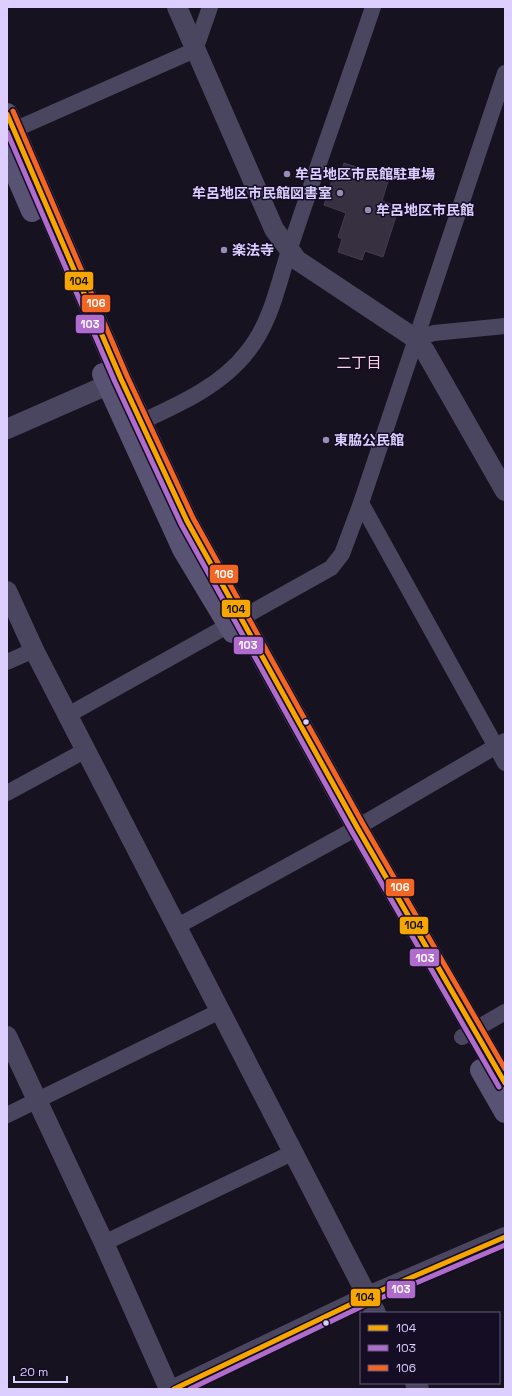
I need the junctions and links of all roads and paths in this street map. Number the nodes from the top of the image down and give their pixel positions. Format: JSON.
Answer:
{"nodes":[{"id":1,"x":177,"y":7,"type":"edge"},
{"id":2,"x":210,"y":7,"type":"edge"},
{"id":3,"x":374,"y":7,"type":"edge"},
{"id":4,"x":195,"y":50,"type":"junction"},
{"id":5,"x":505,"y":73,"type":"edge"},
{"id":6,"x":9,"y":126,"type":"edge"},
{"id":7,"x":7,"y":153,"type":"edge"},
{"id":8,"x":289,"y":249,"type":"junction"},
{"id":9,"x":505,"y":326,"type":"edge"},
{"id":10,"x":416,"y":339,"type":"junction"},
{"id":11,"x":114,"y":382,"type":"junction"},
{"id":12,"x":134,"y":425,"type":"junction"},
{"id":13,"x":7,"y":429,"type":"edge"},
{"id":14,"x":505,"y":491,"type":"edge"},
{"id":15,"x":361,"y":503,"type":"junction"},
{"id":16,"x":7,"y":591,"type":"edge"},
{"id":17,"x":236,"y":622,"type":"junction"},
{"id":18,"x":34,"y":650,"type":"junction"},
{"id":19,"x":7,"y":662,"type":"edge"},
{"id":20,"x":68,"y":715,"type":"junction"},
{"id":21,"x":500,"y":744,"type":"edge"},
{"id":22,"x":86,"y":750,"type":"junction"},
{"id":23,"x":505,"y":763,"type":"edge"},
{"id":24,"x":7,"y":792,"type":"edge"},
{"id":25,"x":351,"y":831,"type":"junction"},
{"id":26,"x":176,"y":927,"type":"junction"},
{"id":27,"x":220,"y":1011,"type":"junction"},
{"id":28,"x":505,"y":1012,"type":"edge"},
{"id":29,"x":468,"y":1033,"type":"junction"},
{"id":30,"x":7,"y":1036,"type":"edge"},
{"id":31,"x":505,"y":1083,"type":"edge"},
{"id":32,"x":37,"y":1100,"type":"junction"},
{"id":33,"x":505,"y":1112,"type":"edge"},
{"id":34,"x":7,"y":1115,"type":"edge"},
{"id":35,"x":292,"y":1154,"type":"junction"},
{"id":36,"x":505,"y":1237,"type":"edge"},
{"id":37,"x":104,"y":1243,"type":"junction"},
{"id":38,"x":371,"y":1305,"type":"edge"},
{"id":39,"x":169,"y":1389,"type":"edge"},
{"id":40,"x":174,"y":1389,"type":"edge"}],
"edges":[{"from":1,"to":4,"type":"street"},
{"from":2,"to":4,"type":"street"},
{"from":3,"to":8,"type":"street"},
{"from":4,"to":6,"type":"street"},
{"from":4,"to":8,"type":"street"},
{"from":5,"to":10,"type":"street"},
{"from":6,"to":11,"type":"main road"},
{"from":7,"to":11,"type":"main road"},
{"from":8,"to":10,"type":"street"},
{"from":8,"to":12,"type":"street"},
{"from":9,"to":10,"type":"street"},
{"from":10,"to":14,"type":"street"},
{"from":10,"to":15,"type":"street"},
{"from":11,"to":12,"type":"main road"},
{"from":11,"to":13,"type":"street"},
{"from":12,"to":17,"type":"main road"},
{"from":15,"to":17,"type":"street"},
{"from":15,"to":21,"type":"street"},
{"from":16,"to":18,"type":"street"},
{"from":17,"to":20,"type":"street"},
{"from":17,"to":25,"type":"main road"},
{"from":18,"to":19,"type":"street"},
{"from":18,"to":20,"type":"street"},
{"from":20,"to":22,"type":"street"},
{"from":21,"to":23,"type":"street"},
{"from":21,"to":25,"type":"street"},
{"from":22,"to":24,"type":"street"},
{"from":22,"to":26,"type":"street"},
{"from":25,"to":26,"type":"street"},
{"from":25,"to":29,"type":"main road"},
{"from":26,"to":27,"type":"street"},
{"from":27,"to":32,"type":"street"},
{"from":27,"to":35,"type":"street"},
{"from":28,"to":29,"type":"street"},
{"from":29,"to":31,"type":"main road"},
{"from":29,"to":33,"type":"main road"},
{"from":30,"to":32,"type":"street"},
{"from":32,"to":34,"type":"street"},
{"from":32,"to":37,"type":"street"},
{"from":35,"to":37,"type":"street"},
{"from":35,"to":38,"type":"street"},
{"from":36,"to":38,"type":"street"},
{"from":37,"to":39,"type":"street"},
{"from":38,"to":40,"type":"street"}]}
